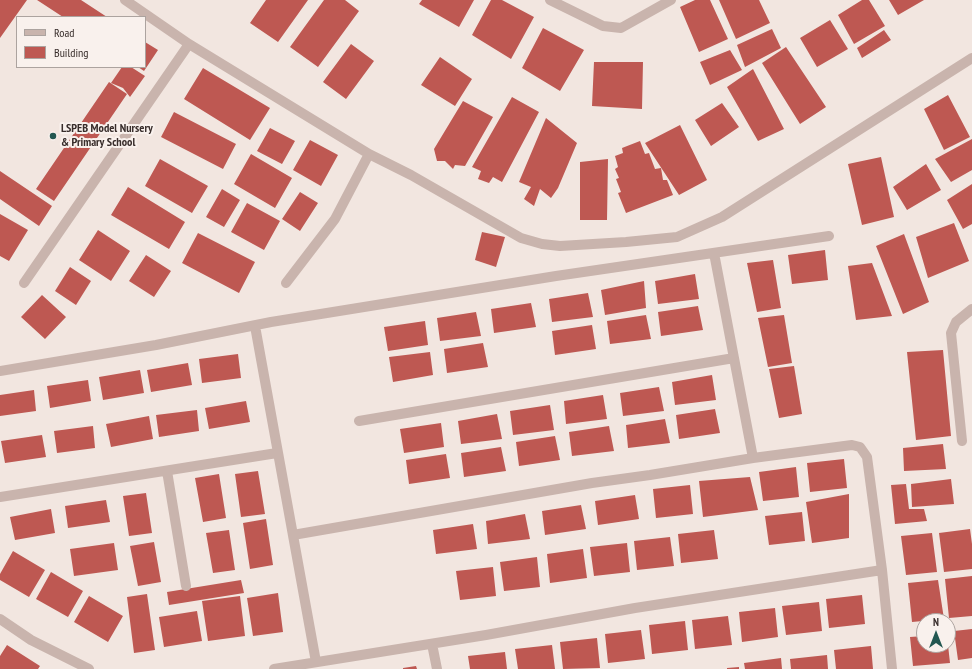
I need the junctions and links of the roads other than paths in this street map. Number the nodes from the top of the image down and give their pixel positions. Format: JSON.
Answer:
{"nodes":[{"id":1,"x":125,"y":0,"type":"edge"},
{"id":2,"x":550,"y":0,"type":"edge"},
{"id":3,"x":671,"y":0,"type":"edge"},
{"id":4,"x":189,"y":44,"type":"junction"},
{"id":5,"x":972,"y":58,"type":"edge"},
{"id":6,"x":369,"y":154,"type":"junction"},
{"id":7,"x":829,"y":236,"type":"dead end"},
{"id":8,"x":714,"y":253,"type":"junction"},
{"id":9,"x":24,"y":283,"type":"dead end"},
{"id":10,"x":286,"y":283,"type":"dead end"},
{"id":11,"x":972,"y":309,"type":"edge"},
{"id":12,"x":255,"y":326,"type":"junction"},
{"id":13,"x":734,"y":358,"type":"junction"},
{"id":14,"x":0,"y":371,"type":"edge"},
{"id":15,"x":359,"y":421,"type":"dead end"},
{"id":16,"x":962,"y":441,"type":"dead end"},
{"id":17,"x":277,"y":454,"type":"junction"},
{"id":18,"x":754,"y":458,"type":"junction"},
{"id":19,"x":167,"y":471,"type":"junction"},
{"id":20,"x":0,"y":497,"type":"edge"},
{"id":21,"x":293,"y":534,"type":"junction"},
{"id":22,"x":882,"y":570,"type":"junction"},
{"id":23,"x":186,"y":586,"type":"dead end"},
{"id":24,"x":0,"y":618,"type":"edge"},
{"id":25,"x":432,"y":644,"type":"junction"},
{"id":26,"x":316,"y":662,"type":"junction"},
{"id":27,"x":89,"y":669,"type":"edge"},
{"id":28,"x":274,"y":669,"type":"edge"},
{"id":29,"x":437,"y":669,"type":"edge"},
{"id":30,"x":892,"y":669,"type":"edge"}],
"edges":[{"from":1,"to":4,"type":"street"},
{"from":2,"to":3,"type":"street"},
{"from":4,"to":6,"type":"street"},
{"from":4,"to":9,"type":"street"},
{"from":5,"to":6,"type":"street"},
{"from":6,"to":10,"type":"street"},
{"from":7,"to":8,"type":"street"},
{"from":8,"to":12,"type":"street"},
{"from":8,"to":13,"type":"street"},
{"from":11,"to":16,"type":"street"},
{"from":12,"to":14,"type":"street"},
{"from":12,"to":17,"type":"street"},
{"from":13,"to":15,"type":"street"},
{"from":13,"to":18,"type":"street"},
{"from":17,"to":19,"type":"street"},
{"from":17,"to":21,"type":"street"},
{"from":18,"to":21,"type":"street"},
{"from":18,"to":22,"type":"street"},
{"from":19,"to":20,"type":"street"},
{"from":19,"to":23,"type":"street"},
{"from":21,"to":26,"type":"street"},
{"from":22,"to":25,"type":"street"},
{"from":22,"to":30,"type":"street"},
{"from":24,"to":27,"type":"street"},
{"from":25,"to":26,"type":"street"},
{"from":25,"to":29,"type":"street"},
{"from":26,"to":28,"type":"street"}]}
